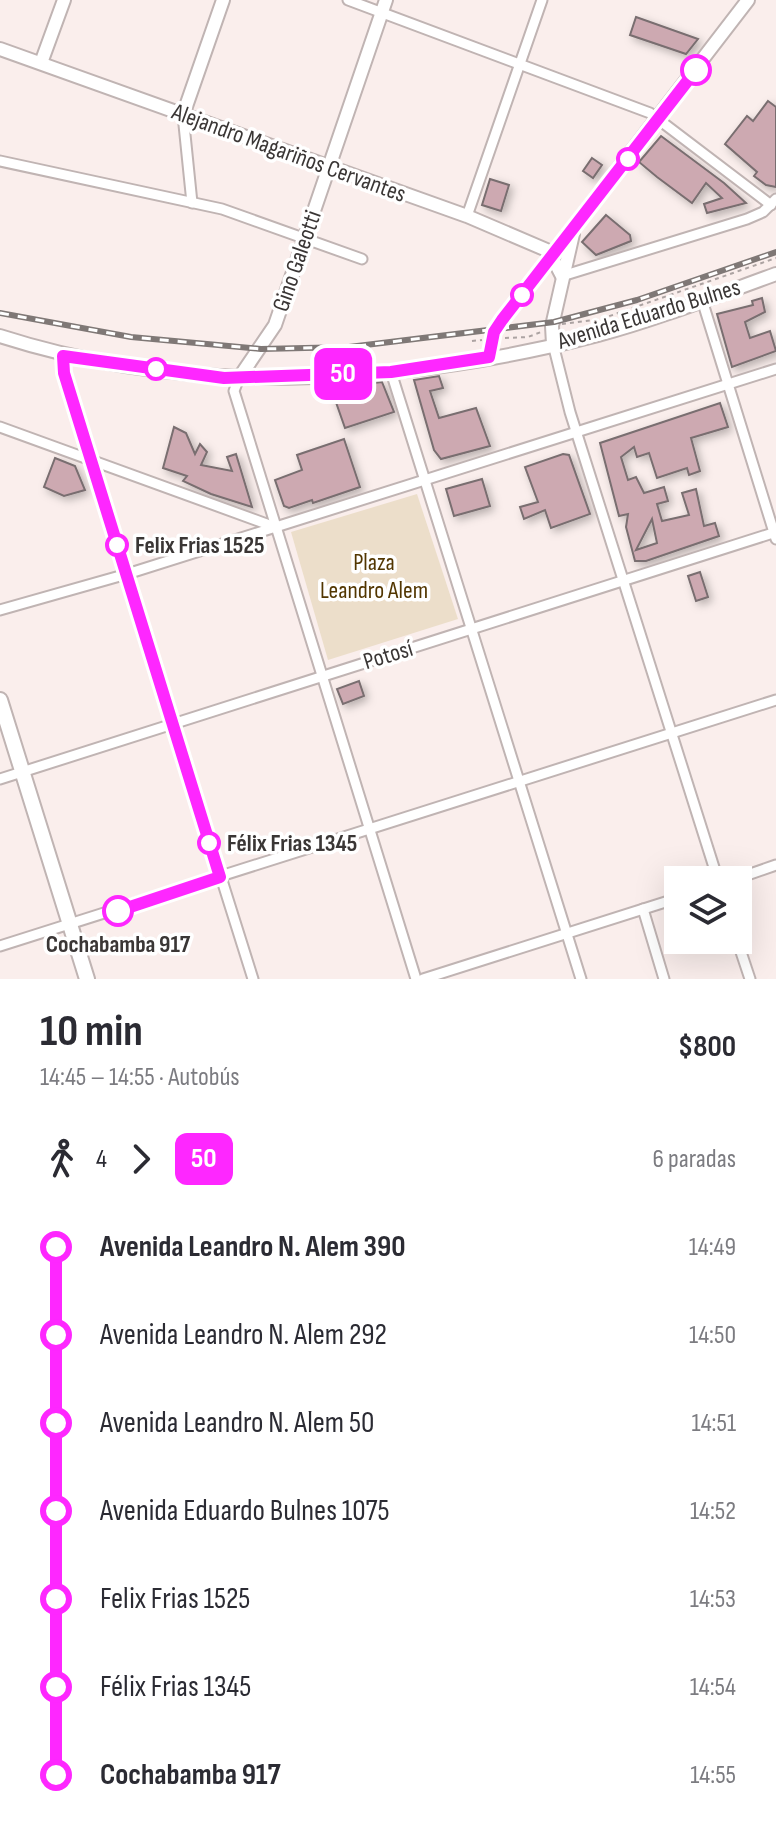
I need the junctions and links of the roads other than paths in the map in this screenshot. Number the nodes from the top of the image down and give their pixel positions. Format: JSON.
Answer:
{"nodes":[{"id":1,"x":64,"y":0,"type":"edge"},
{"id":2,"x":223,"y":0,"type":"edge"},
{"id":3,"x":348,"y":0,"type":"edge"},
{"id":4,"x":542,"y":0,"type":"edge"},
{"id":5,"x":748,"y":0,"type":"edge"},
{"id":6,"x":384,"y":6,"type":"edge"},
{"id":7,"x":0,"y":49,"type":"edge"},
{"id":8,"x":41,"y":63,"type":"junction"},
{"id":9,"x":520,"y":63,"type":"junction"},
{"id":10,"x":183,"y":115,"type":"junction"},
{"id":11,"x":660,"y":118,"type":"junction"},
{"id":12,"x":0,"y":161,"type":"edge"},
{"id":13,"x":329,"y":167,"type":"junction"},
{"id":14,"x":774,"y":202,"type":"edge"},
{"id":15,"x":192,"y":203,"type":"junction"},
{"id":16,"x":467,"y":216,"type":"junction"},
{"id":17,"x":575,"y":229,"type":"junction"},
{"id":18,"x":305,"y":237,"type":"junction"},
{"id":19,"x":552,"y":253,"type":"junction"},
{"id":20,"x":362,"y":259,"type":"dead end"},
{"id":21,"x":776,"y":274,"type":"edge"},
{"id":22,"x":562,"y":276,"type":"junction"},
{"id":23,"x":702,"y":300,"type":"junction"},
{"id":24,"x":0,"y":336,"type":"edge"},
{"id":25,"x":553,"y":344,"type":"junction"},
{"id":26,"x":63,"y":356,"type":"junction"},
{"id":27,"x":489,"y":357,"type":"junction"},
{"id":28,"x":776,"y":369,"type":"edge"},
{"id":29,"x":391,"y":372,"type":"junction"},
{"id":30,"x":239,"y":378,"type":"junction"},
{"id":31,"x":727,"y":385,"type":"junction"},
{"id":32,"x":0,"y":427,"type":"edge"},
{"id":33,"x":577,"y":433,"type":"junction"},
{"id":34,"x":90,"y":460,"type":"junction"},
{"id":35,"x":423,"y":480,"type":"junction"},
{"id":36,"x":276,"y":527,"type":"junction"},
{"id":37,"x":775,"y":534,"type":"edge"},
{"id":38,"x":127,"y":574,"type":"junction"},
{"id":39,"x":624,"y":580,"type":"junction"},
{"id":40,"x":0,"y":610,"type":"edge"},
{"id":41,"x":471,"y":629,"type":"junction"},
{"id":42,"x":322,"y":676,"type":"junction"},
{"id":43,"x":0,"y":700,"type":"edge"},
{"id":44,"x":776,"y":700,"type":"edge"},
{"id":45,"x":173,"y":726,"type":"junction"},
{"id":46,"x":672,"y":732,"type":"junction"},
{"id":47,"x":22,"y":772,"type":"junction"},
{"id":48,"x":0,"y":779,"type":"edge"},
{"id":49,"x":519,"y":782,"type":"junction"},
{"id":50,"x":369,"y":827,"type":"junction"},
{"id":51,"x":776,"y":865,"type":"edge"},
{"id":52,"x":714,"y":866,"type":"edge"},
{"id":53,"x":752,"y":873,"type":"edge"},
{"id":54,"x":220,"y":877,"type":"junction"},
{"id":55,"x":664,"y":902,"type":"edge"},
{"id":56,"x":643,"y":909,"type":"junction"},
{"id":57,"x":70,"y":926,"type":"junction"},
{"id":58,"x":567,"y":933,"type":"junction"},
{"id":59,"x":0,"y":946,"type":"edge"},
{"id":60,"x":742,"y":954,"type":"edge"},
{"id":61,"x":87,"y":979,"type":"edge"},
{"id":62,"x":253,"y":979,"type":"edge"},
{"id":63,"x":416,"y":979,"type":"edge"},
{"id":64,"x":423,"y":979,"type":"edge"},
{"id":65,"x":581,"y":979,"type":"edge"},
{"id":66,"x":664,"y":979,"type":"edge"},
{"id":67,"x":750,"y":979,"type":"edge"}],
"edges":[{"from":1,"to":8,"type":"main road"},
{"from":2,"to":10,"type":"main road"},
{"from":3,"to":6,"type":"street"},
{"from":4,"to":9,"type":"street"},
{"from":5,"to":11,"type":"main road"},
{"from":6,"to":9,"type":"street"},
{"from":6,"to":13,"type":"main road","name":"Gino Galeotti"},
{"from":7,"to":8,"type":"main road","name":"Alejandro Magariños Cervantes"},
{"from":8,"to":10,"type":"main road","name":"Alejandro Magariños Cervantes"},
{"from":9,"to":11,"type":"street"},
{"from":9,"to":16,"type":"street"},
{"from":10,"to":13,"type":"main road","name":"Alejandro Magariños Cervantes"},
{"from":10,"to":15,"type":"street"},
{"from":11,"to":14,"type":"street"},
{"from":11,"to":17,"type":"main road"},
{"from":12,"to":15,"type":"street"},
{"from":13,"to":16,"type":"main road","name":"Alejandro Magariños Cervantes"},
{"from":13,"to":18,"type":"main road","name":"Gino Galeotti"},
{"from":14,"to":22,"type":"street"},
{"from":15,"to":18,"type":"street"},
{"from":16,"to":19,"type":"main road","name":"Alejandro Magariños Cervantes"},
{"from":17,"to":19,"type":"main road"},
{"from":17,"to":22,"type":"main road"},
{"from":18,"to":20,"type":"street"},
{"from":18,"to":30,"type":"main road","name":"Gino Galeotti"},
{"from":19,"to":22,"type":"main road"},
{"from":19,"to":27,"type":"main road"},
{"from":21,"to":23,"type":"main road","name":"Avenida Eduardo Bulnes"},
{"from":22,"to":25,"type":"main road"},
{"from":23,"to":25,"type":"main road","name":"Avenida Eduardo Bulnes"},
{"from":23,"to":31,"type":"street"},
{"from":24,"to":26,"type":"main road","name":"Avenida Eduardo Bulnes"},
{"from":25,"to":27,"type":"main road","name":"Avenida Eduardo Bulnes"},
{"from":25,"to":33,"type":"street"},
{"from":26,"to":30,"type":"main road","name":"Avenida Eduardo Bulnes"},
{"from":26,"to":34,"type":"street"},
{"from":27,"to":29,"type":"main road","name":"Avenida Eduardo Bulnes"},
{"from":28,"to":31,"type":"street"},
{"from":29,"to":30,"type":"main road","name":"Avenida Eduardo Bulnes"},
{"from":29,"to":35,"type":"street"},
{"from":30,"to":36,"type":"street"},
{"from":31,"to":33,"type":"street"},
{"from":31,"to":37,"type":"street"},
{"from":32,"to":34,"type":"street"},
{"from":33,"to":35,"type":"street"},
{"from":33,"to":39,"type":"street"},
{"from":34,"to":36,"type":"street"},
{"from":34,"to":38,"type":"street"},
{"from":35,"to":36,"type":"street"},
{"from":35,"to":41,"type":"street"},
{"from":36,"to":38,"type":"street"},
{"from":36,"to":42,"type":"street"},
{"from":37,"to":39,"type":"street","name":"Potosí"},
{"from":38,"to":40,"type":"street"},
{"from":38,"to":45,"type":"street"},
{"from":39,"to":41,"type":"street","name":"Potosí"},
{"from":39,"to":46,"type":"street"},
{"from":41,"to":42,"type":"street","name":"Potosí"},
{"from":41,"to":49,"type":"street"},
{"from":42,"to":45,"type":"street","name":"Potosí"},
{"from":42,"to":50,"type":"street"},
{"from":43,"to":47,"type":"main road"},
{"from":44,"to":46,"type":"street"},
{"from":45,"to":47,"type":"street","name":"Potosí"},
{"from":45,"to":54,"type":"street"},
{"from":46,"to":49,"type":"street"},
{"from":46,"to":52,"type":"street"},
{"from":47,"to":48,"type":"street","name":"Potosí"},
{"from":47,"to":57,"type":"main road"},
{"from":49,"to":50,"type":"street"},
{"from":49,"to":58,"type":"street"},
{"from":50,"to":54,"type":"street"},
{"from":50,"to":63,"type":"street"},
{"from":51,"to":53,"type":"street"},
{"from":54,"to":57,"type":"street"},
{"from":54,"to":62,"type":"street"},
{"from":55,"to":56,"type":"street"},
{"from":56,"to":58,"type":"street"},
{"from":56,"to":66,"type":"street"},
{"from":57,"to":59,"type":"street"},
{"from":57,"to":61,"type":"main road"},
{"from":58,"to":64,"type":"street"},
{"from":58,"to":65,"type":"street"},
{"from":60,"to":67,"type":"street"}]}
